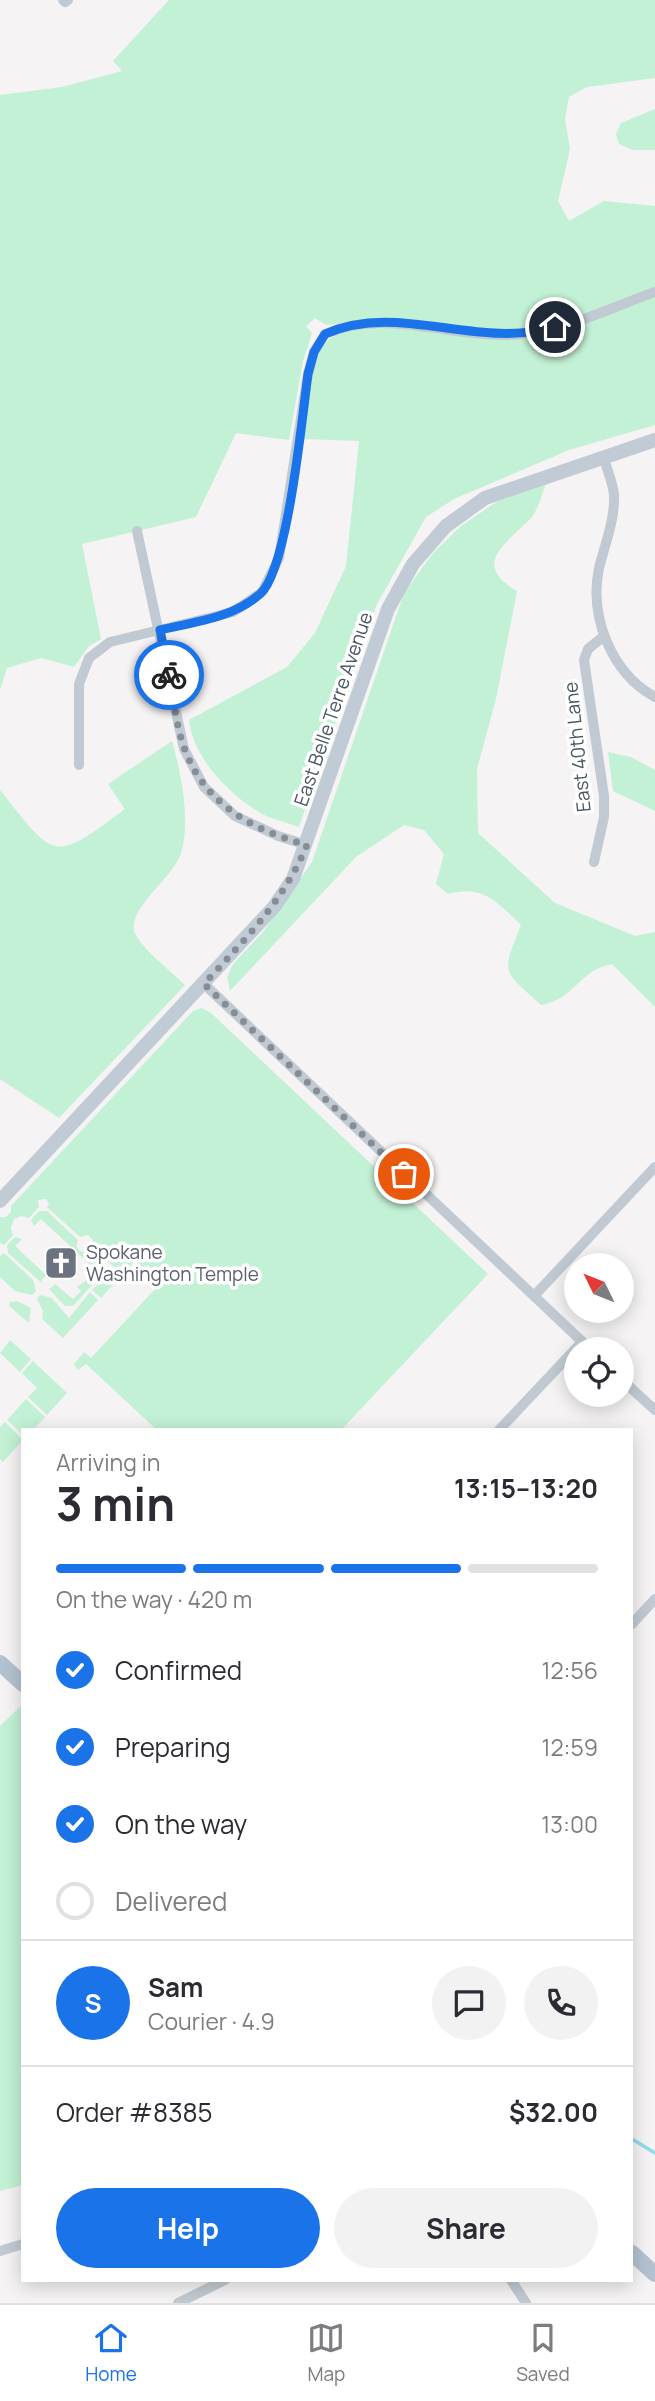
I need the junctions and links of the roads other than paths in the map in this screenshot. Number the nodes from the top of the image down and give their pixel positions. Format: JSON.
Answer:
{"nodes":[{"id":1,"x":655,"y":292,"type":"edge"},
{"id":2,"x":655,"y":440,"type":"edge"},
{"id":3,"x":604,"y":458,"type":"junction"},
{"id":4,"x":137,"y":531,"type":"dead end"},
{"id":5,"x":160,"y":630,"type":"junction"},
{"id":6,"x":604,"y":636,"type":"junction"},
{"id":7,"x":655,"y":698,"type":"edge"},
{"id":8,"x":79,"y":765,"type":"dead end"},
{"id":9,"x":307,"y":845,"type":"junction"},
{"id":10,"x":594,"y":862,"type":"dead end"},
{"id":11,"x":204,"y":984,"type":"junction"},
{"id":12,"x":655,"y":1167,"type":"edge"},
{"id":13,"x":0,"y":1202,"type":"edge"},
{"id":14,"x":534,"y":1296,"type":"junction"},
{"id":15,"x":577,"y":1337,"type":"edge"},
{"id":16,"x":564,"y":1367,"type":"edge"},
{"id":17,"x":634,"y":1391,"type":"edge"},
{"id":18,"x":655,"y":1410,"type":"edge"},
{"id":19,"x":501,"y":1428,"type":"edge"},
{"id":20,"x":655,"y":1598,"type":"edge"},
{"id":21,"x":633,"y":1623,"type":"edge"},
{"id":22,"x":0,"y":1663,"type":"edge"},
{"id":23,"x":21,"y":1682,"type":"edge"},
{"id":24,"x":21,"y":2245,"type":"edge"},
{"id":25,"x":0,"y":2251,"type":"edge"},
{"id":26,"x":633,"y":2254,"type":"edge"},
{"id":27,"x":655,"y":2274,"type":"edge"},
{"id":28,"x":221,"y":2282,"type":"edge"},
{"id":29,"x":512,"y":2282,"type":"edge"},
{"id":30,"x":178,"y":2303,"type":"edge"},
{"id":31,"x":526,"y":2303,"type":"edge"}],
"edges":[{"from":1,"to":5,"type":"street"},
{"from":2,"to":3,"type":"street","name":"East Belle Terre Avenue"},
{"from":3,"to":6,"type":"street"},
{"from":3,"to":9,"type":"street","name":"East Belle Terre Avenue"},
{"from":4,"to":5,"type":"street"},
{"from":5,"to":8,"type":"street"},
{"from":5,"to":9,"type":"street"},
{"from":6,"to":7,"type":"street"},
{"from":6,"to":10,"type":"street","name":"East 40th Lane"},
{"from":9,"to":11,"type":"street","name":"East Belle Terre Avenue"},
{"from":11,"to":13,"type":"street","name":"East Belle Terre Avenue"},
{"from":11,"to":14,"type":"street"},
{"from":12,"to":14,"type":"street"},
{"from":14,"to":15,"type":"street"},
{"from":16,"to":19,"type":"street"},
{"from":17,"to":18,"type":"street"},
{"from":20,"to":21,"type":"street"},
{"from":22,"to":23,"type":"main road"},
{"from":24,"to":25,"type":"street"},
{"from":26,"to":27,"type":"main road"},
{"from":28,"to":30,"type":"street"},
{"from":29,"to":31,"type":"street"}]}
